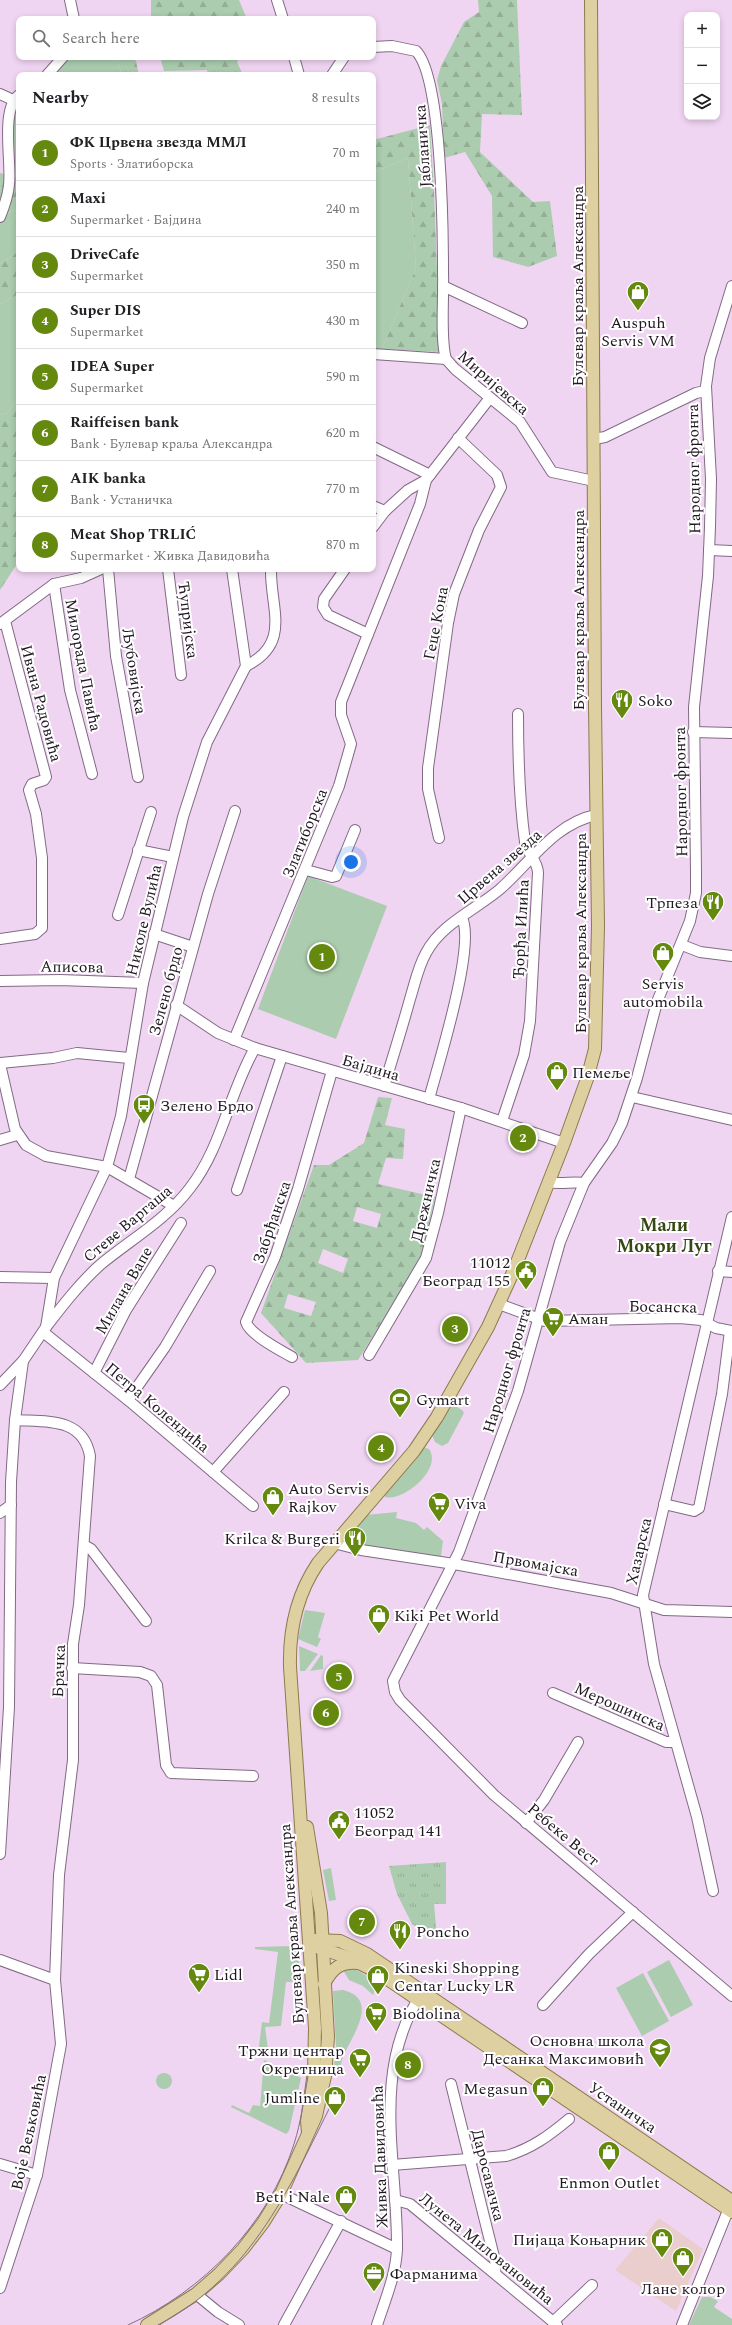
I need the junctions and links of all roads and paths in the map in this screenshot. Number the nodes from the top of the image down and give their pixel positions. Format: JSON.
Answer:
{"nodes":[{"id":1,"x":70,"y":0,"type":"edge"},
{"id":2,"x":277,"y":0,"type":"edge"},
{"id":3,"x":591,"y":0,"type":"edge"},
{"id":4,"x":73,"y":16,"type":"edge"},
{"id":5,"x":282,"y":16,"type":"edge"},
{"id":6,"x":376,"y":47,"type":"edge"},
{"id":7,"x":60,"y":60,"type":"edge"},
{"id":8,"x":295,"y":60,"type":"edge"},
{"id":9,"x":342,"y":60,"type":"edge"},
{"id":10,"x":50,"y":72,"type":"edge"},
{"id":11,"x":298,"y":72,"type":"edge"},
{"id":12,"x":335,"y":72,"type":"edge"},
{"id":13,"x":0,"y":94,"type":"edge"},
{"id":14,"x":16,"y":98,"type":"edge"},
{"id":15,"x":0,"y":217,"type":"edge"},
{"id":16,"x":443,"y":286,"type":"junction"},
{"id":17,"x":732,"y":286,"type":"edge"},
{"id":18,"x":522,"y":323,"type":"dead end"},
{"id":19,"x":376,"y":354,"type":"edge"},
{"id":20,"x":446,"y":359,"type":"junction"},
{"id":21,"x":705,"y":391,"type":"junction"},
{"id":22,"x":489,"y":399,"type":"junction"},
{"id":23,"x":458,"y":438,"type":"junction"},
{"id":24,"x":594,"y":439,"type":"junction"},
{"id":25,"x":376,"y":449,"type":"edge"},
{"id":26,"x":428,"y":477,"type":"junction"},
{"id":27,"x":594,"y":481,"type":"junction"},
{"id":28,"x":376,"y":507,"type":"edge"},
{"id":29,"x":385,"y":511,"type":"junction"},
{"id":30,"x":376,"y":523,"type":"edge"},
{"id":31,"x":709,"y":550,"type":"junction"},
{"id":32,"x":732,"y":551,"type":"edge"},
{"id":33,"x":95,"y":572,"type":"edge"},
{"id":34,"x":108,"y":572,"type":"edge"},
{"id":35,"x":168,"y":572,"type":"edge"},
{"id":36,"x":232,"y":572,"type":"edge"},
{"id":37,"x":271,"y":572,"type":"edge"},
{"id":38,"x":343,"y":572,"type":"edge"},
{"id":39,"x":54,"y":584,"type":"junction"},
{"id":40,"x":2,"y":623,"type":"edge"},
{"id":41,"x":368,"y":634,"type":"junction"},
{"id":42,"x":246,"y":666,"type":"junction"},
{"id":43,"x":181,"y":675,"type":"dead end"},
{"id":44,"x":518,"y":714,"type":"dead end"},
{"id":45,"x":693,"y":732,"type":"junction"},
{"id":46,"x":732,"y":733,"type":"edge"},
{"id":47,"x":92,"y":774,"type":"dead end"},
{"id":48,"x":138,"y":777,"type":"dead end"},
{"id":49,"x":235,"y":811,"type":"dead end"},
{"id":50,"x":151,"y":812,"type":"dead end"},
{"id":51,"x":596,"y":815,"type":"junction"},
{"id":52,"x":355,"y":830,"type":"dead end"},
{"id":53,"x":439,"y":838,"type":"dead end"},
{"id":54,"x":138,"y":850,"type":"junction"},
{"id":55,"x":532,"y":856,"type":"junction"},
{"id":56,"x":173,"y":857,"type":"junction"},
{"id":57,"x":306,"y":870,"type":"junction"},
{"id":58,"x":118,"y":915,"type":"dead end"},
{"id":59,"x":462,"y":918,"type":"junction"},
{"id":60,"x":154,"y":934,"type":"junction"},
{"id":61,"x":0,"y":940,"type":"edge"},
{"id":62,"x":682,"y":945,"type":"junction"},
{"id":63,"x":193,"y":947,"type":"junction"},
{"id":64,"x":732,"y":956,"type":"edge"},
{"id":65,"x":0,"y":981,"type":"edge"},
{"id":66,"x":143,"y":983,"type":"junction"},
{"id":67,"x":176,"y":1005,"type":"junction"},
{"id":68,"x":234,"y":1040,"type":"junction"},
{"id":69,"x":255,"y":1048,"type":"junction"},
{"id":70,"x":282,"y":1056,"type":"junction"},
{"id":71,"x":129,"y":1058,"type":"junction"},
{"id":72,"x":0,"y":1063,"type":"edge"},
{"id":73,"x":332,"y":1071,"type":"junction"},
{"id":74,"x":384,"y":1086,"type":"junction"},
{"id":75,"x":632,"y":1097,"type":"junction"},
{"id":76,"x":429,"y":1099,"type":"junction"},
{"id":77,"x":461,"y":1108,"type":"junction"},
{"id":78,"x":732,"y":1120,"type":"edge"},
{"id":79,"x":502,"y":1121,"type":"junction"},
{"id":80,"x":17,"y":1135,"type":"junction"},
{"id":81,"x":0,"y":1140,"type":"edge"},
{"id":82,"x":564,"y":1143,"type":"junction"},
{"id":83,"x":107,"y":1168,"type":"junction"},
{"id":84,"x":129,"y":1179,"type":"junction"},
{"id":85,"x":548,"y":1182,"type":"junction"},
{"id":86,"x":584,"y":1183,"type":"junction"},
{"id":87,"x":237,"y":1190,"type":"dead end"},
{"id":88,"x":174,"y":1206,"type":"junction"},
{"id":89,"x":732,"y":1217,"type":"edge"},
{"id":90,"x":180,"y":1223,"type":"dead end"},
{"id":91,"x":210,"y":1271,"type":"dead end"},
{"id":92,"x":718,"y":1271,"type":"junction"},
{"id":93,"x":732,"y":1272,"type":"edge"},
{"id":94,"x":0,"y":1277,"type":"edge"},
{"id":95,"x":54,"y":1278,"type":"junction"},
{"id":96,"x":499,"y":1304,"type":"junction"},
{"id":97,"x":538,"y":1320,"type":"junction"},
{"id":98,"x":708,"y":1323,"type":"junction"},
{"id":99,"x":44,"y":1329,"type":"junction"},
{"id":100,"x":731,"y":1331,"type":"edge"},
{"id":101,"x":369,"y":1355,"type":"dead end"},
{"id":102,"x":292,"y":1357,"type":"dead end"},
{"id":103,"x":23,"y":1361,"type":"junction"},
{"id":104,"x":94,"y":1373,"type":"junction"},
{"id":105,"x":0,"y":1385,"type":"edge"},
{"id":106,"x":284,"y":1392,"type":"dead end"},
{"id":107,"x":128,"y":1400,"type":"junction"},
{"id":108,"x":15,"y":1420,"type":"junction"},
{"id":109,"x":213,"y":1472,"type":"junction"},
{"id":110,"x":664,"y":1504,"type":"junction"},
{"id":111,"x":11,"y":1505,"type":"junction"},
{"id":112,"x":253,"y":1506,"type":"dead end"},
{"id":113,"x":0,"y":1513,"type":"edge"},
{"id":114,"x":334,"y":1543,"type":"junction"},
{"id":115,"x":84,"y":1545,"type":"junction"},
{"id":116,"x":454,"y":1564,"type":"junction"},
{"id":117,"x":644,"y":1604,"type":"junction"},
{"id":118,"x":732,"y":1612,"type":"edge"},
{"id":119,"x":146,"y":1621,"type":"dead end"},
{"id":120,"x":72,"y":1668,"type":"junction"},
{"id":121,"x":553,"y":1693,"type":"dead end"},
{"id":122,"x":578,"y":1742,"type":"dead end"},
{"id":123,"x":675,"y":1742,"type":"junction"},
{"id":124,"x":253,"y":1776,"type":"dead end"},
{"id":125,"x":299,"y":1785,"type":"junction"},
{"id":126,"x":526,"y":1823,"type":"junction"},
{"id":127,"x":0,"y":1854,"type":"edge"},
{"id":128,"x":713,"y":1891,"type":"dead end"},
{"id":129,"x":633,"y":1912,"type":"junction"},
{"id":130,"x":321,"y":1913,"type":"junction"},
{"id":131,"x":340,"y":1941,"type":"junction"},
{"id":132,"x":309,"y":1943,"type":"junction"},
{"id":133,"x":322,"y":1944,"type":"junction"},
{"id":134,"x":0,"y":1960,"type":"edge"},
{"id":135,"x":362,"y":1963,"type":"junction"},
{"id":136,"x":55,"y":1980,"type":"junction"},
{"id":137,"x":324,"y":1984,"type":"junction"},
{"id":138,"x":420,"y":1995,"type":"junction"},
{"id":139,"x":732,"y":1996,"type":"edge"},
{"id":140,"x":543,"y":2004,"type":"dead end"},
{"id":141,"x":451,"y":2084,"type":"dead end"},
{"id":142,"x":569,"y":2119,"type":"dead end"},
{"id":143,"x":308,"y":2132,"type":"junction"},
{"id":144,"x":469,"y":2161,"type":"junction"},
{"id":145,"x":0,"y":2164,"type":"edge"},
{"id":146,"x":392,"y":2166,"type":"junction"},
{"id":147,"x":37,"y":2175,"type":"junction"},
{"id":148,"x":281,"y":2194,"type":"junction"},
{"id":149,"x":395,"y":2200,"type":"junction"},
{"id":150,"x":731,"y":2206,"type":"edge"},
{"id":151,"x":341,"y":2221,"type":"junction"},
{"id":152,"x":397,"y":2249,"type":"junction"},
{"id":153,"x":494,"y":2273,"type":"junction"},
{"id":154,"x":592,"y":2285,"type":"dead end"},
{"id":155,"x":0,"y":2288,"type":"edge"},
{"id":156,"x":196,"y":2294,"type":"junction"},
{"id":157,"x":555,"y":2323,"type":"edge"},
{"id":158,"x":147,"y":2325,"type":"edge"},
{"id":159,"x":239,"y":2325,"type":"edge"},
{"id":160,"x":284,"y":2325,"type":"edge"},
{"id":161,"x":377,"y":2325,"type":"edge"},
{"id":162,"x":682,"y":2325,"type":"edge"}],
"edges":[{"from":1,"to":4,"type":"street"},
{"from":2,"to":5,"type":"street"},
{"from":3,"to":24,"type":"main road","name":"Булевар краља Александра"},
{"from":6,"to":16,"type":"street","name":"Јабланичка"},
{"from":7,"to":10,"type":"street"},
{"from":8,"to":11,"type":"street"},
{"from":9,"to":12,"type":"street"},
{"from":13,"to":14,"type":"street"},
{"from":14,"to":15,"type":"street"},
{"from":16,"to":18,"type":"street"},
{"from":16,"to":20,"type":"street","name":"Јабланичка"},
{"from":17,"to":21,"type":"street","name":"Народног фронта"},
{"from":19,"to":20,"type":"street","name":"Миријевска"},
{"from":20,"to":22,"type":"street","name":"Миријевска"},
{"from":21,"to":24,"type":"street"},
{"from":21,"to":31,"type":"street","name":"Народног фронта"},
{"from":22,"to":23,"type":"street","name":"Златиборска"},
{"from":22,"to":27,"type":"street","name":"Миријевска"},
{"from":23,"to":26,"type":"street","name":"Златиборска"},
{"from":23,"to":53,"type":"street","name":"Геце Кона"},
{"from":24,"to":27,"type":"main road","name":"Булевар краља Александра"},
{"from":25,"to":26,"type":"street"},
{"from":26,"to":29,"type":"street","name":"Златиборска"},
{"from":26,"to":41,"type":"street","name":"Златиборска"},
{"from":27,"to":51,"type":"main road","name":"Булевар краља Александра"},
{"from":28,"to":29,"type":"street"},
{"from":29,"to":30,"type":"street","name":"Златиборска"},
{"from":31,"to":32,"type":"street"},
{"from":31,"to":45,"type":"street","name":"Народног фронта"},
{"from":33,"to":39,"type":"street"},
{"from":34,"to":48,"type":"street","name":"Љубовијска"},
{"from":35,"to":43,"type":"street","name":"Ћупријска"},
{"from":36,"to":42,"type":"street"},
{"from":37,"to":42,"type":"street"},
{"from":38,"to":41,"type":"street"},
{"from":39,"to":40,"type":"street"},
{"from":39,"to":47,"type":"street","name":"Милорада Павића"},
{"from":40,"to":61,"type":"street","name":"Ивана Радовића"},
{"from":41,"to":57,"type":"street","name":"Златиборска"},
{"from":42,"to":56,"type":"street","name":"Николе Вулића"},
{"from":44,"to":55,"type":"street","name":"Ђорђа Илића"},
{"from":45,"to":46,"type":"street"},
{"from":45,"to":62,"type":"street","name":"Народног фронта"},
{"from":49,"to":63,"type":"street","name":"Зелено брдо"},
{"from":50,"to":54,"type":"street"},
{"from":51,"to":55,"type":"street","name":"Црвена звезда"},
{"from":51,"to":82,"type":"main road","name":"Булевар краља Александра"},
{"from":52,"to":57,"type":"street"},
{"from":54,"to":56,"type":"street"},
{"from":54,"to":58,"type":"street"},
{"from":55,"to":59,"type":"street","name":"Црвена звезда"},
{"from":55,"to":79,"type":"street","name":"Ђорђа Илића"},
{"from":56,"to":60,"type":"street","name":"Николе Вулића"},
{"from":57,"to":68,"type":"street","name":"Златиборска"},
{"from":59,"to":74,"type":"street","name":"Црвена звезда"},
{"from":59,"to":76,"type":"street"},
{"from":60,"to":63,"type":"street"},
{"from":60,"to":66,"type":"street","name":"Николе Вулића"},
{"from":62,"to":64,"type":"street"},
{"from":62,"to":75,"type":"street","name":"Народног фронта"},
{"from":63,"to":67,"type":"street","name":"Зелено брдо"},
{"from":65,"to":66,"type":"street","name":"Аписова"},
{"from":66,"to":71,"type":"street","name":"Николе Вулића"},
{"from":67,"to":68,"type":"street","name":"Бајдина"},
{"from":67,"to":84,"type":"street","name":"Зелено брдо"},
{"from":68,"to":69,"type":"street","name":"Бајдина"},
{"from":69,"to":70,"type":"street","name":"Бајдина"},
{"from":69,"to":88,"type":"street","name":"Стеве Варгаша"},
{"from":70,"to":73,"type":"street","name":"Бајдина"},
{"from":70,"to":87,"type":"street"},
{"from":71,"to":72,"type":"street"},
{"from":71,"to":83,"type":"street","name":"Николе Вулића"},
{"from":72,"to":80,"type":"street"},
{"from":73,"to":74,"type":"street","name":"Бајдина"},
{"from":73,"to":102,"type":"street","name":"Забрђанска"},
{"from":74,"to":76,"type":"street","name":"Бајдина"},
{"from":75,"to":78,"type":"street"},
{"from":75,"to":86,"type":"street","name":"Народног фронта"},
{"from":76,"to":77,"type":"street","name":"Бајдина"},
{"from":77,"to":79,"type":"street","name":"Бајдина"},
{"from":77,"to":101,"type":"street","name":"Дрежничка"},
{"from":79,"to":82,"type":"street","name":"Бајдина"},
{"from":80,"to":81,"type":"street"},
{"from":80,"to":83,"type":"street"},
{"from":82,"to":85,"type":"main road","name":"Булевар краља Александра"},
{"from":83,"to":84,"type":"street"},
{"from":83,"to":95,"type":"street","name":"Николе Вулића"},
{"from":84,"to":88,"type":"street"},
{"from":85,"to":86,"type":"street"},
{"from":85,"to":96,"type":"main road","name":"Булевар краља Александра"},
{"from":86,"to":97,"type":"street","name":"Народног фронта"},
{"from":88,"to":99,"type":"street","name":"Стеве Варгаша"},
{"from":89,"to":92,"type":"street","name":"Хазарска"},
{"from":90,"to":104,"type":"street","name":"Милана Вапе"},
{"from":91,"to":107,"type":"street"},
{"from":92,"to":93,"type":"street"},
{"from":92,"to":98,"type":"street","name":"Хазарска"},
{"from":94,"to":95,"type":"street"},
{"from":95,"to":99,"type":"street","name":"Николе Вулића"},
{"from":96,"to":97,"type":"street","name":"Босанска"},
{"from":96,"to":114,"type":"main road","name":"Булевар краља Александра"},
{"from":97,"to":98,"type":"street","name":"Босанска"},
{"from":97,"to":116,"type":"street","name":"Народног фронта"},
{"from":98,"to":100,"type":"street","name":"Босанска"},
{"from":98,"to":110,"type":"street","name":"Хазарска"},
{"from":99,"to":103,"type":"street","name":"Стеве Варгаша"},
{"from":99,"to":104,"type":"street","name":"Петра Колендића"},
{"from":100,"to":110,"type":"street"},
{"from":103,"to":105,"type":"street","name":"Стеве Варгаша"},
{"from":103,"to":108,"type":"street"},
{"from":104,"to":107,"type":"street","name":"Петра Колендића"},
{"from":106,"to":109,"type":"street"},
{"from":107,"to":109,"type":"street","name":"Петра Колендића"},
{"from":108,"to":111,"type":"street"},
{"from":108,"to":115,"type":"street","name":"Брачка"},
{"from":109,"to":112,"type":"street","name":"Петра Колендића"},
{"from":110,"to":117,"type":"street","name":"Хазарска"},
{"from":111,"to":113,"type":"street"},
{"from":111,"to":127,"type":"street"},
{"from":114,"to":116,"type":"street","name":"Првомајска"},
{"from":114,"to":125,"type":"main road","name":"Булевар краља Александра"},
{"from":115,"to":119,"type":"street"},
{"from":115,"to":120,"type":"street","name":"Брачка"},
{"from":116,"to":117,"type":"street","name":"Првомајска"},
{"from":116,"to":126,"type":"street","name":"Ребеке Вест"},
{"from":117,"to":118,"type":"street","name":"Првомајска"},
{"from":117,"to":123,"type":"street","name":"Хазарска"},
{"from":120,"to":124,"type":"street"},
{"from":120,"to":136,"type":"street","name":"Брачка"},
{"from":121,"to":123,"type":"street","name":"Мерошинска"},
{"from":122,"to":126,"type":"street"},
{"from":123,"to":128,"type":"street","name":"Хазарска"},
{"from":125,"to":130,"type":"main road","name":"Булевар краља Александра"},
{"from":125,"to":132,"type":"main road","name":"Булевар краља Александра"},
{"from":126,"to":129,"type":"street","name":"Ребеке Вест"},
{"from":129,"to":139,"type":"street","name":"Ребеке Вест"},
{"from":129,"to":140,"type":"street"},
{"from":130,"to":131,"type":"main road"},
{"from":130,"to":133,"type":"main road","name":"Булевар краља Александра"},
{"from":131,"to":133,"type":"main road","name":"Устаничка"},
{"from":131,"to":138,"type":"main road","name":"Устаничка"},
{"from":132,"to":133,"type":"main road","name":"Устаничка"},
{"from":132,"to":143,"type":"main road","name":"Булевар краља Александра"},
{"from":133,"to":135,"type":"main road","name":"Устаничка"},
{"from":133,"to":137,"type":"main road","name":"Булевар краља Александра"},
{"from":134,"to":136,"type":"street"},
{"from":135,"to":137,"type":"main road"},
{"from":135,"to":138,"type":"main road","name":"Устаничка"},
{"from":136,"to":147,"type":"street","name":"Воје Вељковића"},
{"from":137,"to":143,"type":"main road","name":"Булевар краља Александра"},
{"from":138,"to":146,"type":"street","name":"Живка Давидовића"},
{"from":138,"to":150,"type":"main road","name":"Устаничка"},
{"from":141,"to":144,"type":"street","name":"Даросавачка"},
{"from":142,"to":144,"type":"street"},
{"from":143,"to":148,"type":"main road","name":"Булевар краља Александра"},
{"from":144,"to":146,"type":"street"},
{"from":144,"to":153,"type":"street","name":"Даросавачка"},
{"from":145,"to":147,"type":"street"},
{"from":146,"to":149,"type":"street","name":"Живка Давидовића"},
{"from":147,"to":155,"type":"street","name":"Воје Вељковића"},
{"from":148,"to":151,"type":"street"},
{"from":148,"to":156,"type":"main road","name":"Булевар краља Александра"},
{"from":149,"to":152,"type":"street","name":"Живка Давидовића"},
{"from":149,"to":153,"type":"street","name":"Лунета Миловановића"},
{"from":150,"to":162,"type":"street"},
{"from":151,"to":152,"type":"street"},
{"from":151,"to":160,"type":"street"},
{"from":152,"to":161,"type":"street","name":"Живка Давидовића"},
{"from":153,"to":157,"type":"street","name":"Лунета Миловановића"},
{"from":154,"to":157,"type":"street"},
{"from":156,"to":158,"type":"main road","name":"Булевар краља Александра"},
{"from":156,"to":159,"type":"street"}]}
